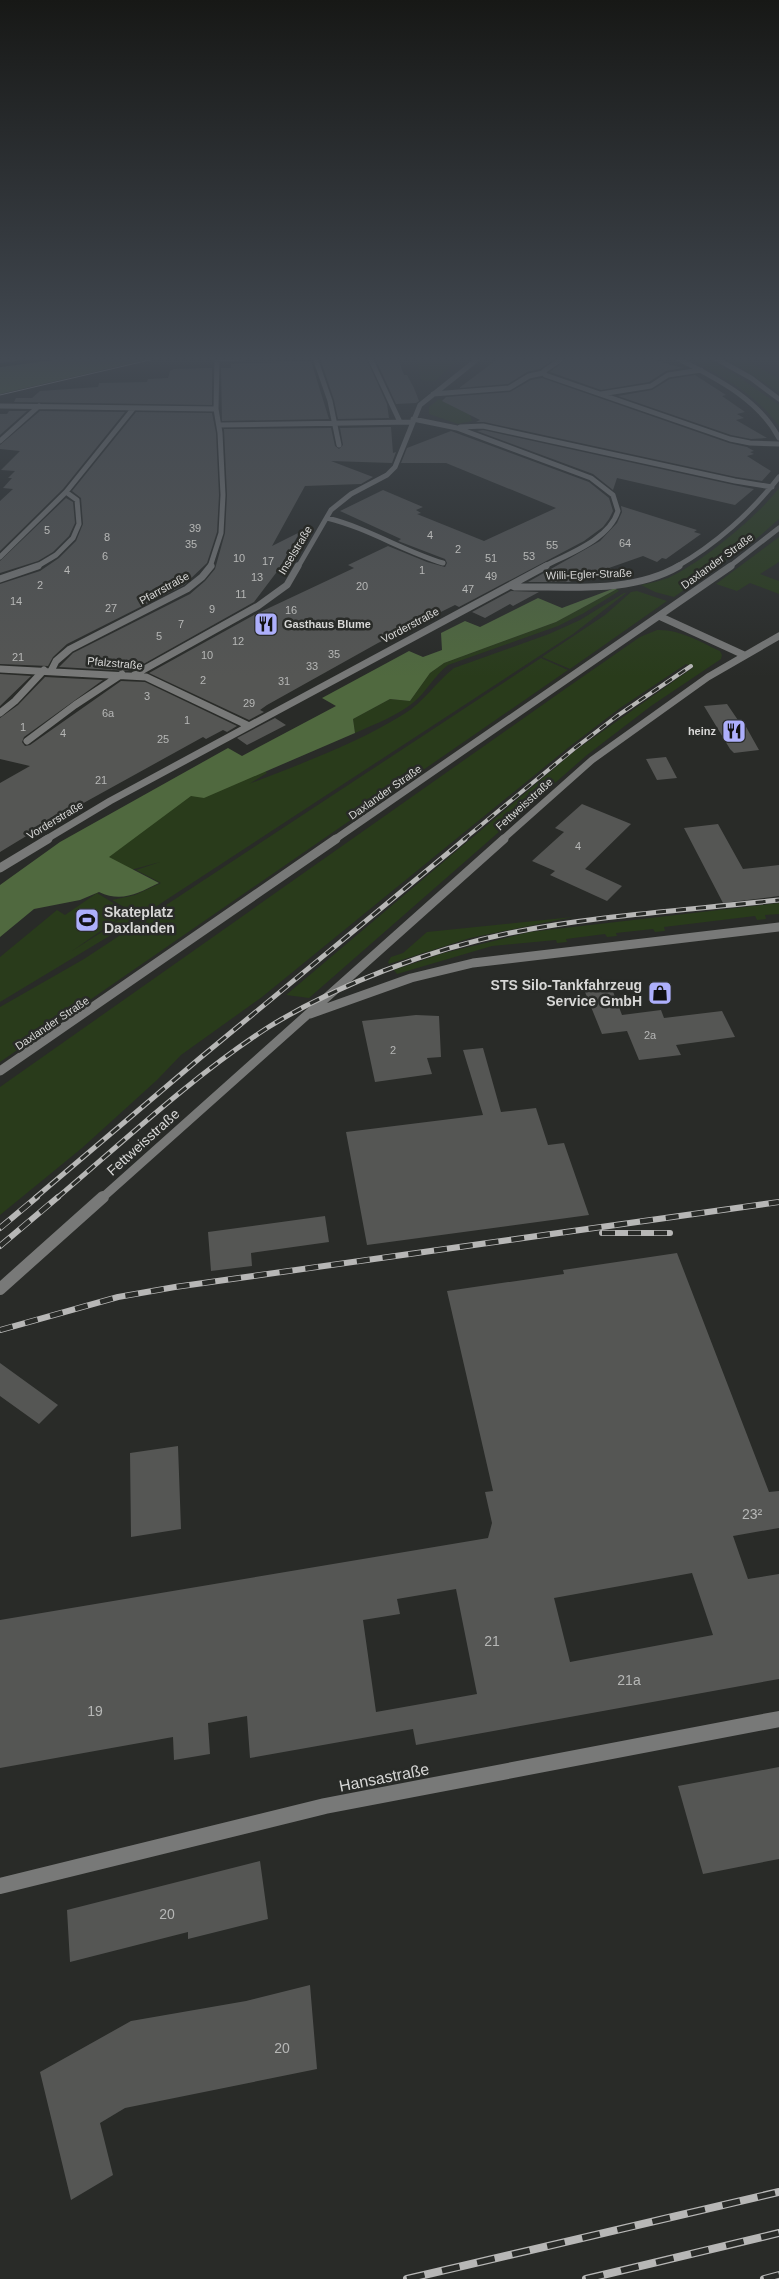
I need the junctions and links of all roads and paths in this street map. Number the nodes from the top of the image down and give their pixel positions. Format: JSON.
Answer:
{"nodes":[{"id":1,"x":88,"y":464,"type":"edge"},
{"id":2,"x":221,"y":464,"type":"edge"},
{"id":3,"x":396,"y":464,"type":"edge"},
{"id":4,"x":555,"y":464,"type":"edge"},
{"id":5,"x":659,"y":464,"type":"edge"},
{"id":6,"x":779,"y":477,"type":"edge"},
{"id":7,"x":772,"y":487,"type":"junction"},
{"id":8,"x":66,"y":492,"type":"junction"},
{"id":9,"x":327,"y":518,"type":"junction"},
{"id":10,"x":779,"y":528,"type":"edge"},
{"id":11,"x":0,"y":557,"type":"edge"},
{"id":12,"x":443,"y":563,"type":"dead end"},
{"id":13,"x":0,"y":579,"type":"edge"},
{"id":14,"x":511,"y":585,"type":"junction"},
{"id":15,"x":660,"y":616,"type":"junction"},
{"id":16,"x":779,"y":636,"type":"edge"},
{"id":17,"x":744,"y":655,"type":"junction"},
{"id":18,"x":0,"y":669,"type":"edge"},
{"id":19,"x":48,"y":670,"type":"junction"},
{"id":20,"x":122,"y":674,"type":"junction"},
{"id":21,"x":134,"y":675,"type":"junction"},
{"id":22,"x":0,"y":713,"type":"edge"},
{"id":23,"x":247,"y":725,"type":"junction"},
{"id":24,"x":27,"y":741,"type":"dead end"},
{"id":25,"x":0,"y":868,"type":"edge"},
{"id":26,"x":779,"y":927,"type":"edge"},
{"id":27,"x":305,"y":1016,"type":"junction"},
{"id":28,"x":0,"y":1071,"type":"edge"},
{"id":29,"x":0,"y":1289,"type":"edge"},
{"id":30,"x":779,"y":1719,"type":"edge"},
{"id":31,"x":0,"y":1886,"type":"edge"}],
"edges":[{"from":1,"to":8,"type":"street"},
{"from":2,"to":19,"type":"street","name":"Pfarrstraße"},
{"from":3,"to":9,"type":"street","name":"Inselstraße"},
{"from":4,"to":14,"type":"street","name":"Vorderstraße"},
{"from":5,"to":7,"type":"street"},
{"from":6,"to":7,"type":"street","name":"Willi-Egler-Straße"},
{"from":7,"to":14,"type":"street","name":"Willi-Egler-Straße"},
{"from":8,"to":11,"type":"street"},
{"from":8,"to":13,"type":"street"},
{"from":9,"to":12,"type":"street"},
{"from":9,"to":21,"type":"street","name":"Inselstraße"},
{"from":10,"to":15,"type":"street","name":"Daxlander Straße"},
{"from":14,"to":23,"type":"street","name":"Vorderstraße"},
{"from":15,"to":17,"type":"street"},
{"from":15,"to":28,"type":"street","name":"Daxlander Straße"},
{"from":16,"to":17,"type":"street","name":"Fettweisstraße"},
{"from":17,"to":27,"type":"street","name":"Fettweisstraße"},
{"from":18,"to":19,"type":"street","name":"Pfalzstraße"},
{"from":19,"to":20,"type":"street","name":"Pfalzstraße"},
{"from":19,"to":22,"type":"street","name":"Pfarrstraße"},
{"from":20,"to":21,"type":"street","name":"Pfalzstraße"},
{"from":20,"to":24,"type":"street"},
{"from":21,"to":23,"type":"street","name":"Pfalzstraße"},
{"from":23,"to":25,"type":"street","name":"Vorderstraße"},
{"from":26,"to":27,"type":"street","name":"Fettweisstraße"},
{"from":27,"to":29,"type":"street","name":"Fettweisstraße"},
{"from":30,"to":31,"type":"street","name":"Hansastraße"}]}
